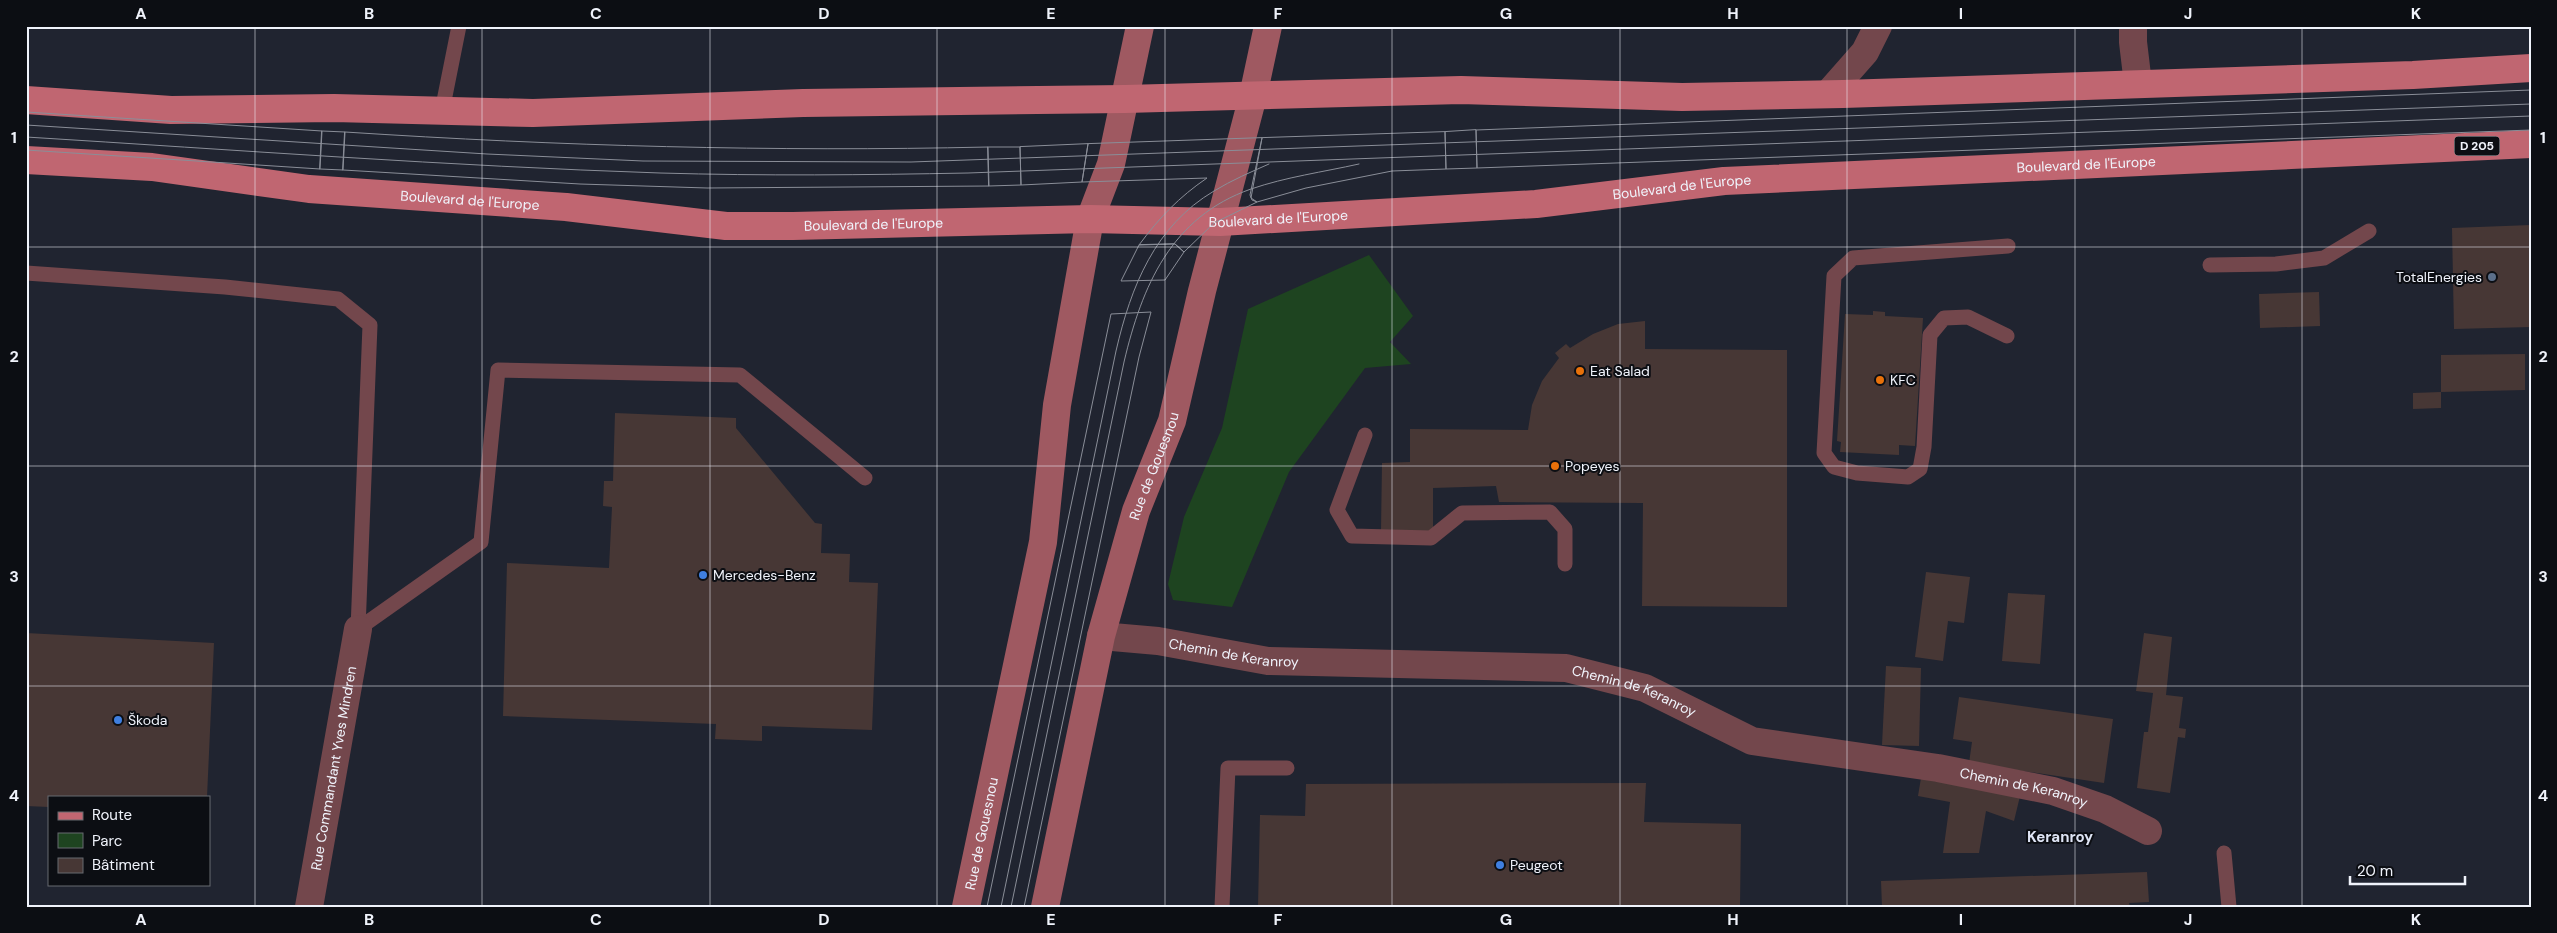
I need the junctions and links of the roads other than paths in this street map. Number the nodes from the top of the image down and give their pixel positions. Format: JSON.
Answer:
{"nodes":[{"id":1,"x":458,"y":26,"type":"edge"},
{"id":2,"x":1140,"y":26,"type":"edge"},
{"id":3,"x":1268,"y":26,"type":"edge"},
{"id":4,"x":1878,"y":26,"type":"edge"},
{"id":5,"x":2133,"y":26,"type":"edge"},
{"id":6,"x":2531,"y":68,"type":"edge"},
{"id":7,"x":2138,"y":84,"type":"junction"},
{"id":8,"x":1828,"y":94,"type":"junction"},
{"id":9,"x":1253,"y":96,"type":"junction"},
{"id":10,"x":1125,"y":99,"type":"junction"},
{"id":11,"x":26,"y":100,"type":"edge"},
{"id":12,"x":442,"y":111,"type":"junction"},
{"id":13,"x":2531,"y":144,"type":"edge"},
{"id":14,"x":26,"y":160,"type":"edge"},
{"id":15,"x":1090,"y":218,"type":"junction"},
{"id":16,"x":1220,"y":222,"type":"junction"},
{"id":17,"x":2369,"y":231,"type":"dead end"},
{"id":18,"x":2008,"y":246,"type":"dead end"},
{"id":19,"x":2210,"y":266,"type":"dead end"},
{"id":20,"x":26,"y":274,"type":"edge"},
{"id":21,"x":2007,"y":336,"type":"dead end"},
{"id":22,"x":1364,"y":435,"type":"dead end"},
{"id":23,"x":865,"y":478,"type":"dead end"},
{"id":24,"x":1565,"y":564,"type":"dead end"},
{"id":25,"x":358,"y":629,"type":"junction"},
{"id":26,"x":1101,"y":636,"type":"junction"},
{"id":27,"x":1287,"y":768,"type":"dead end"},
{"id":28,"x":2148,"y":831,"type":"dead end"},
{"id":29,"x":2224,"y":853,"type":"dead end"},
{"id":30,"x":309,"y":907,"type":"edge"},
{"id":31,"x":966,"y":907,"type":"edge"},
{"id":32,"x":1045,"y":907,"type":"edge"},
{"id":33,"x":1222,"y":907,"type":"edge"},
{"id":34,"x":2229,"y":907,"type":"edge"}],
"edges":[{"from":1,"to":12,"type":"lane"},
{"from":2,"to":10,"type":"main road","name":"Rue de Gouesnou"},
{"from":3,"to":9,"type":"main road","name":"Rue de Gouesnou"},
{"from":4,"to":8,"type":"street"},
{"from":5,"to":7,"type":"street"},
{"from":6,"to":7,"type":"main road"},
{"from":7,"to":8,"type":"main road"},
{"from":8,"to":9,"type":"main road"},
{"from":9,"to":10,"type":"main road"},
{"from":9,"to":16,"type":"main road","name":"Rue de Gouesnou"},
{"from":10,"to":12,"type":"main road"},
{"from":10,"to":15,"type":"main road","name":"Rue de Gouesnou"},
{"from":11,"to":12,"type":"main road"},
{"from":13,"to":16,"type":"main road","name":"Boulevard de l'Europe","number":"D 205"},
{"from":14,"to":15,"type":"main road","name":"Boulevard de l'Europe"},
{"from":15,"to":16,"type":"main road","name":"Boulevard de l'Europe"},
{"from":15,"to":31,"type":"main road","name":"Rue de Gouesnou"},
{"from":16,"to":26,"type":"main road","name":"Rue de Gouesnou"},
{"from":17,"to":19,"type":"lane"},
{"from":18,"to":21,"type":"lane"},
{"from":20,"to":25,"type":"lane"},
{"from":22,"to":24,"type":"lane"},
{"from":23,"to":25,"type":"lane"},
{"from":25,"to":30,"type":"street","name":"Rue Commandant Yves Mindren"},
{"from":26,"to":28,"type":"street","name":"Chemin de Keranroy"},
{"from":26,"to":32,"type":"main road","name":"Rue de Gouesnou"},
{"from":27,"to":33,"type":"lane"},
{"from":29,"to":34,"type":"lane"}]}
